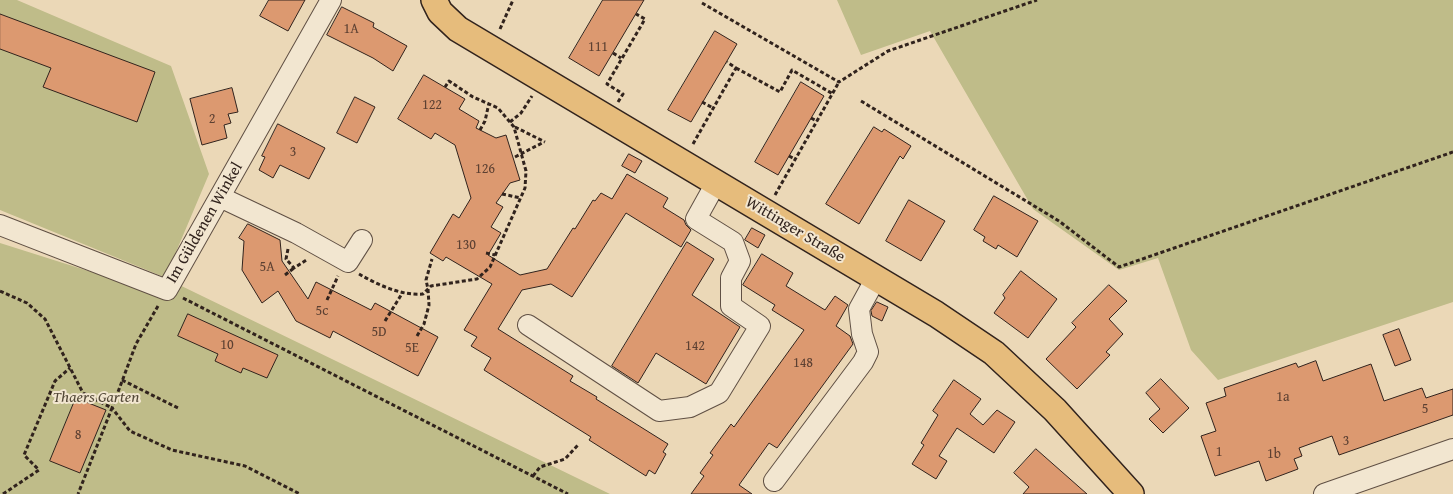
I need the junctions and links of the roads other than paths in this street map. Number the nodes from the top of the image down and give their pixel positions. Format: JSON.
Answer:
{"nodes":[{"id":1,"x":331,"y":0,"type":"edge"},
{"id":2,"x":434,"y":0,"type":"edge"},
{"id":3,"x":716,"y":183,"type":"junction"},
{"id":4,"x":220,"y":197,"type":"junction"},
{"id":5,"x":0,"y":225,"type":"edge"},
{"id":6,"x":362,"y":240,"type":"dead end"},
{"id":7,"x":876,"y":278,"type":"junction"},
{"id":8,"x":528,"y":325,"type":"dead end"},
{"id":9,"x":1453,"y":449,"type":"edge"},
{"id":10,"x":774,"y":481,"type":"dead end"},
{"id":11,"x":1131,"y":494,"type":"edge"},
{"id":12,"x":1324,"y":494,"type":"edge"}],
"edges":[{"from":1,"to":4,"type":"street","name":"Im Güldenen Winkel"},
{"from":2,"to":3,"type":"main road","name":"Wittinger Straße"},
{"from":3,"to":7,"type":"main road","name":"Wittinger Straße"},
{"from":3,"to":8,"type":"street"},
{"from":4,"to":5,"type":"street","name":"Im Güldenen Winkel"},
{"from":4,"to":6,"type":"street"},
{"from":7,"to":10,"type":"street"},
{"from":7,"to":11,"type":"main road","name":"Wittinger Straße"},
{"from":9,"to":12,"type":"street"}]}
